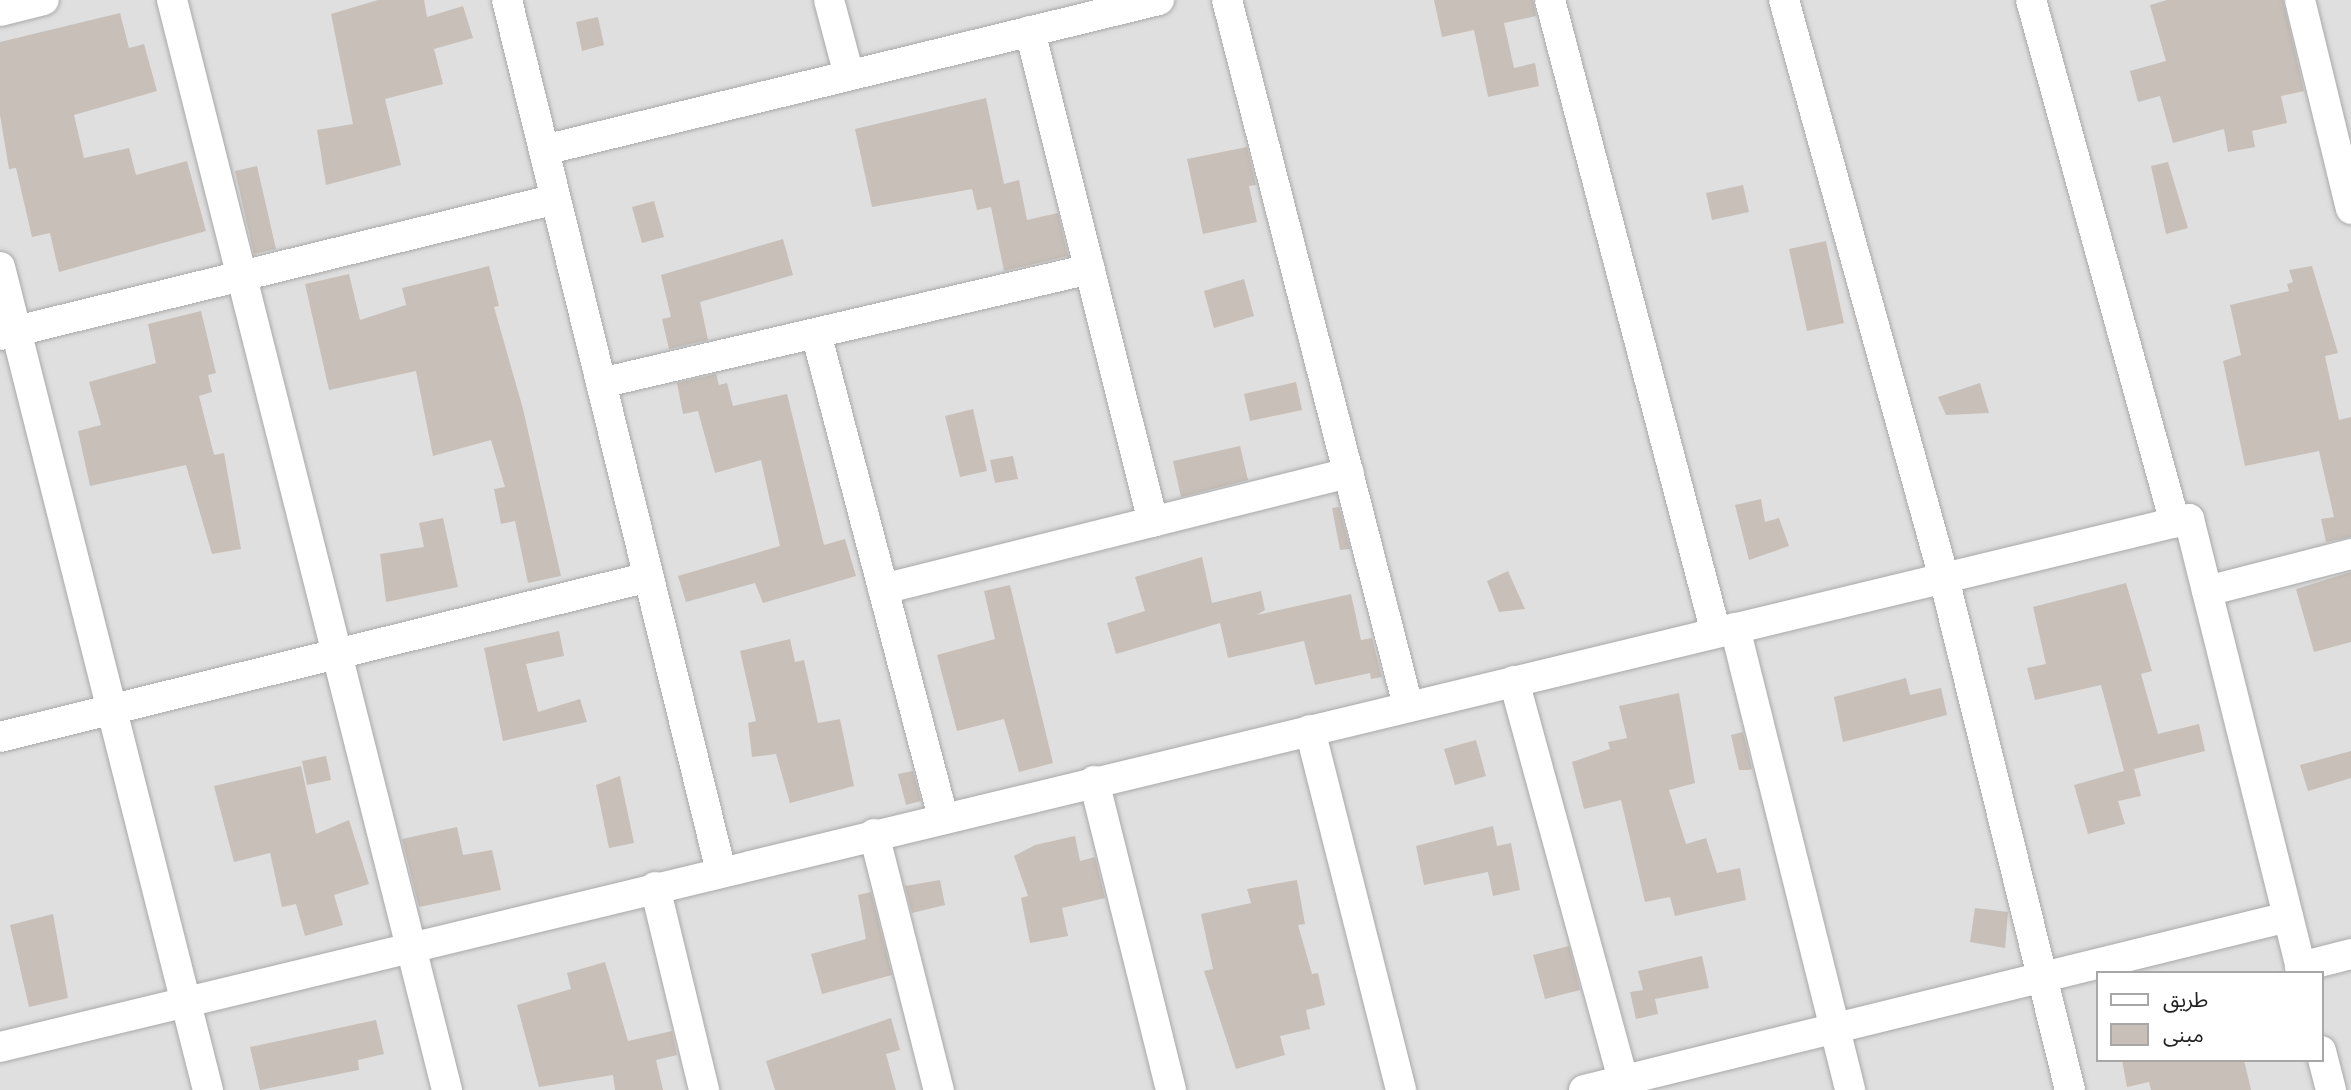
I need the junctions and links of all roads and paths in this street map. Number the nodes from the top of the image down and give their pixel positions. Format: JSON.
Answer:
{"nodes":[{"id":1,"x":44,"y":0,"type":"edge"},
{"id":2,"x":172,"y":0,"type":"edge"},
{"id":3,"x":507,"y":0,"type":"edge"},
{"id":4,"x":829,"y":0,"type":"edge"},
{"id":5,"x":1159,"y":0,"type":"edge"},
{"id":6,"x":1227,"y":0,"type":"edge"},
{"id":7,"x":1550,"y":0,"type":"edge"},
{"id":8,"x":1784,"y":0,"type":"edge"},
{"id":9,"x":2031,"y":0,"type":"edge"},
{"id":10,"x":2300,"y":0,"type":"edge"},
{"id":11,"x":0,"y":11,"type":"edge"},
{"id":12,"x":1030,"y":31,"type":"junction"},
{"id":13,"x":849,"y":75,"type":"junction"},
{"id":14,"x":544,"y":150,"type":"junction"},
{"id":15,"x":556,"y":199,"type":"junction"},
{"id":16,"x":2351,"y":209,"type":"edge"},
{"id":17,"x":0,"y":267,"type":"edge"},
{"id":18,"x":1090,"y":269,"type":"junction"},
{"id":19,"x":242,"y":276,"type":"junction"},
{"id":20,"x":8,"y":333,"type":"edge"},
{"id":21,"x":816,"y":333,"type":"junction"},
{"id":22,"x":601,"y":383,"type":"junction"},
{"id":23,"x":1349,"y":473,"type":"junction"},
{"id":24,"x":1153,"y":522,"type":"junction"},
{"id":25,"x":2175,"y":523,"type":"junction"},
{"id":26,"x":2351,"y":554,"type":"edge"},
{"id":27,"x":649,"y":577,"type":"junction"},
{"id":28,"x":1944,"y":578,"type":"junction"},
{"id":29,"x":883,"y":589,"type":"junction"},
{"id":30,"x":2207,"y":591,"type":"junction"},
{"id":31,"x":1725,"y":630,"type":"junction"},
{"id":32,"x":337,"y":654,"type":"junction"},
{"id":33,"x":1514,"y":681,"type":"junction"},
{"id":34,"x":1408,"y":706,"type":"junction"},
{"id":35,"x":112,"y":709,"type":"junction"},
{"id":36,"x":1310,"y":730,"type":"junction"},
{"id":37,"x":0,"y":737,"type":"edge"},
{"id":38,"x":1094,"y":781,"type":"junction"},
{"id":39,"x":943,"y":817,"type":"junction"},
{"id":40,"x":874,"y":834,"type":"junction"},
{"id":41,"x":721,"y":871,"type":"junction"},
{"id":42,"x":654,"y":887,"type":"junction"},
{"id":43,"x":2288,"y":917,"type":"junction"},
{"id":44,"x":412,"y":946,"type":"junction"},
{"id":45,"x":2351,"y":954,"type":"edge"},
{"id":46,"x":2301,"y":970,"type":"edge"},
{"id":47,"x":2042,"y":977,"type":"junction"},
{"id":48,"x":186,"y":1002,"type":"junction"},
{"id":49,"x":1834,"y":1028,"type":"junction"},
{"id":50,"x":0,"y":1047,"type":"edge"},
{"id":51,"x":2323,"y":1059,"type":"edge"},
{"id":52,"x":1625,"y":1085,"type":"edge"},
{"id":53,"x":208,"y":1090,"type":"edge"},
{"id":54,"x":447,"y":1090,"type":"edge"},
{"id":55,"x":705,"y":1090,"type":"edge"},
{"id":56,"x":939,"y":1090,"type":"edge"},
{"id":57,"x":1171,"y":1090,"type":"edge"},
{"id":58,"x":1401,"y":1090,"type":"edge"},
{"id":59,"x":1584,"y":1090,"type":"edge"},
{"id":60,"x":1850,"y":1090,"type":"edge"},
{"id":61,"x":2070,"y":1090,"type":"edge"},
{"id":62,"x":2331,"y":1090,"type":"edge"}],
"edges":[{"from":1,"to":11,"type":"street"},
{"from":2,"to":19,"type":"street"},
{"from":3,"to":14,"type":"street"},
{"from":4,"to":13,"type":"street"},
{"from":5,"to":12,"type":"street"},
{"from":6,"to":23,"type":"street"},
{"from":7,"to":31,"type":"street"},
{"from":8,"to":28,"type":"street"},
{"from":9,"to":25,"type":"street"},
{"from":10,"to":16,"type":"street"},
{"from":12,"to":13,"type":"street"},
{"from":12,"to":18,"type":"street"},
{"from":13,"to":14,"type":"street"},
{"from":14,"to":15,"type":"street"},
{"from":15,"to":19,"type":"street"},
{"from":15,"to":22,"type":"street"},
{"from":17,"to":20,"type":"street"},
{"from":18,"to":21,"type":"street"},
{"from":18,"to":24,"type":"street"},
{"from":19,"to":20,"type":"street"},
{"from":19,"to":32,"type":"street"},
{"from":20,"to":35,"type":"street"},
{"from":21,"to":22,"type":"street"},
{"from":21,"to":29,"type":"street"},
{"from":22,"to":27,"type":"street"},
{"from":23,"to":24,"type":"street"},
{"from":23,"to":34,"type":"street"},
{"from":24,"to":29,"type":"street"},
{"from":25,"to":28,"type":"street"},
{"from":25,"to":30,"type":"street"},
{"from":26,"to":30,"type":"street"},
{"from":27,"to":32,"type":"street"},
{"from":27,"to":41,"type":"street"},
{"from":28,"to":31,"type":"street"},
{"from":28,"to":47,"type":"street"},
{"from":29,"to":39,"type":"street"},
{"from":30,"to":43,"type":"street"},
{"from":31,"to":33,"type":"street"},
{"from":31,"to":49,"type":"street"},
{"from":32,"to":35,"type":"street"},
{"from":32,"to":44,"type":"street"},
{"from":33,"to":34,"type":"street"},
{"from":33,"to":52,"type":"street"},
{"from":34,"to":36,"type":"street"},
{"from":35,"to":37,"type":"street"},
{"from":35,"to":48,"type":"street"},
{"from":36,"to":38,"type":"street"},
{"from":36,"to":58,"type":"street"},
{"from":38,"to":39,"type":"street"},
{"from":38,"to":57,"type":"street"},
{"from":39,"to":40,"type":"street"},
{"from":40,"to":41,"type":"street"},
{"from":40,"to":56,"type":"street"},
{"from":41,"to":42,"type":"street"},
{"from":42,"to":44,"type":"street"},
{"from":42,"to":55,"type":"street"},
{"from":43,"to":46,"type":"street"},
{"from":43,"to":47,"type":"street"},
{"from":44,"to":48,"type":"street"},
{"from":44,"to":54,"type":"street"},
{"from":45,"to":46,"type":"street"},
{"from":47,"to":49,"type":"street"},
{"from":47,"to":61,"type":"street"},
{"from":48,"to":50,"type":"street"},
{"from":48,"to":53,"type":"street"},
{"from":49,"to":52,"type":"street"},
{"from":49,"to":60,"type":"street"},
{"from":51,"to":62,"type":"street"},
{"from":52,"to":59,"type":"street"}]}
